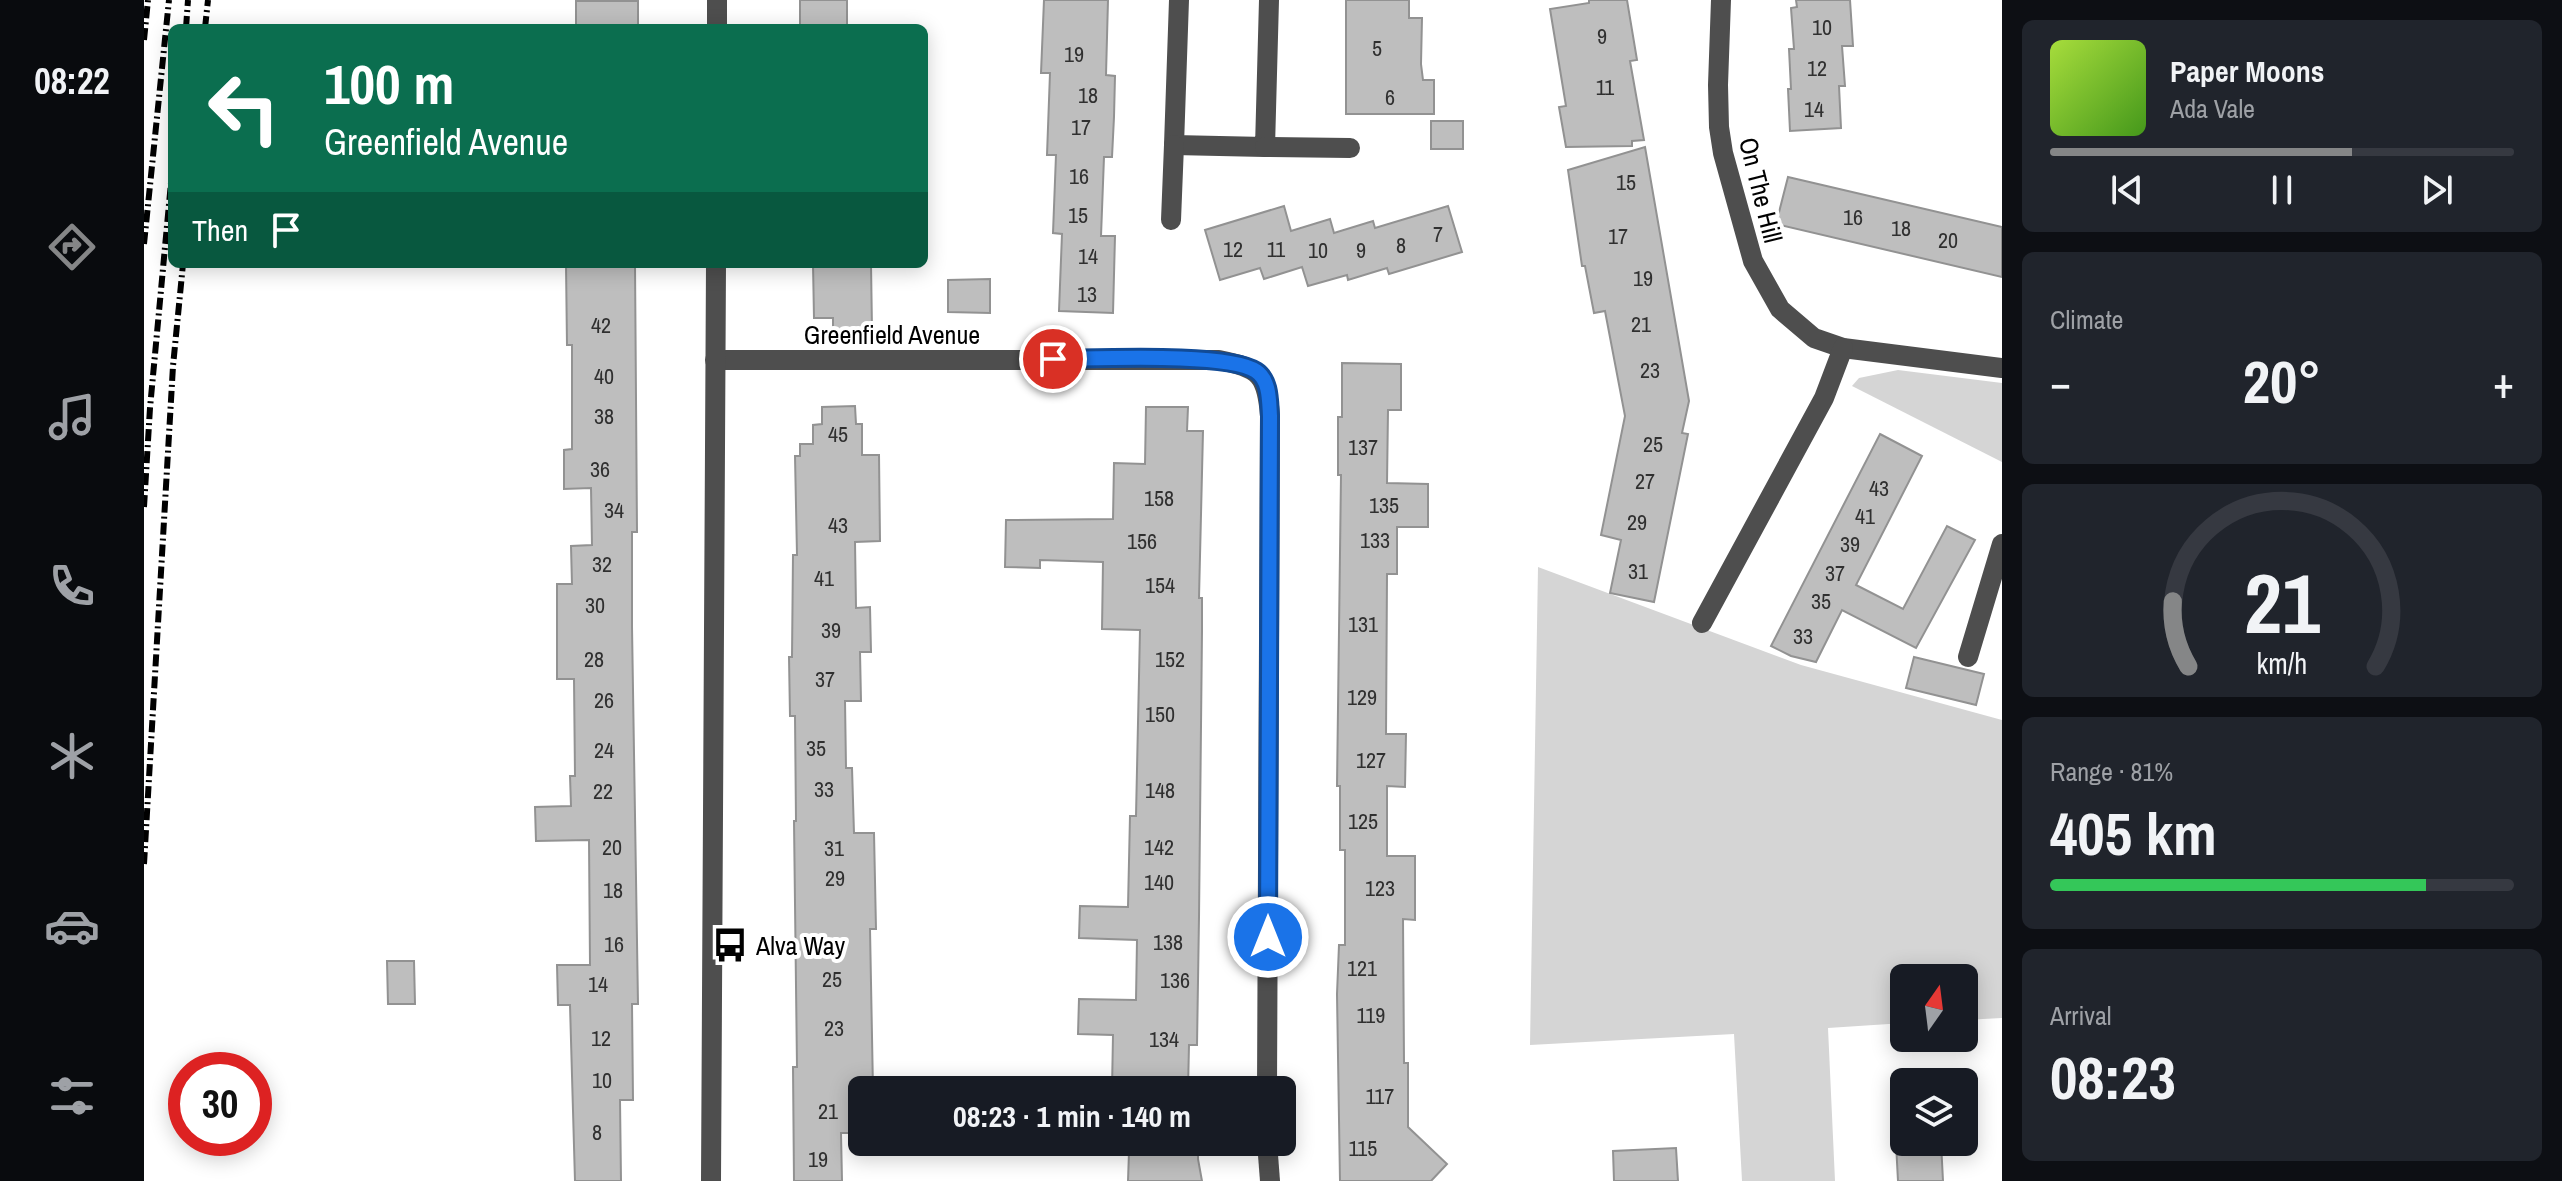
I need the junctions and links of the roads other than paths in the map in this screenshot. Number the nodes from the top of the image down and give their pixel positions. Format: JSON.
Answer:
{"nodes":[{"id":1,"x":717,"y":0,"type":"edge"},
{"id":2,"x":1179,"y":0,"type":"edge"},
{"id":3,"x":1269,"y":0,"type":"edge"},
{"id":4,"x":1721,"y":0,"type":"edge"},
{"id":5,"x":717,"y":24,"type":"edge"},
{"id":6,"x":1174,"y":145,"type":"junction"},
{"id":7,"x":1265,"y":147,"type":"junction"},
{"id":8,"x":1350,"y":148,"type":"dead end"},
{"id":9,"x":1171,"y":220,"type":"dead end"},
{"id":10,"x":716,"y":268,"type":"edge"},
{"id":11,"x":1843,"y":348,"type":"junction"},
{"id":12,"x":715,"y":360,"type":"junction"},
{"id":13,"x":2002,"y":368,"type":"edge"},
{"id":14,"x":2002,"y":544,"type":"edge"},
{"id":15,"x":1702,"y":623,"type":"dead end"},
{"id":16,"x":1968,"y":657,"type":"dead end"},
{"id":17,"x":1267,"y":1076,"type":"edge"},
{"id":18,"x":1268,"y":1156,"type":"edge"},
{"id":19,"x":711,"y":1181,"type":"edge"},
{"id":20,"x":1270,"y":1181,"type":"edge"}],
"edges":[{"from":1,"to":5,"type":"street"},
{"from":2,"to":6,"type":"street"},
{"from":3,"to":7,"type":"street"},
{"from":4,"to":11,"type":"street","name":"On The Hill"},
{"from":6,"to":7,"type":"street"},
{"from":6,"to":9,"type":"street"},
{"from":7,"to":8,"type":"street"},
{"from":10,"to":12,"type":"street"},
{"from":11,"to":13,"type":"street","name":"On The Hill"},
{"from":11,"to":15,"type":"street"},
{"from":12,"to":17,"type":"street","name":"Greenfield Avenue"},
{"from":12,"to":19,"type":"street"},
{"from":14,"to":16,"type":"street"},
{"from":18,"to":20,"type":"street"}]}
